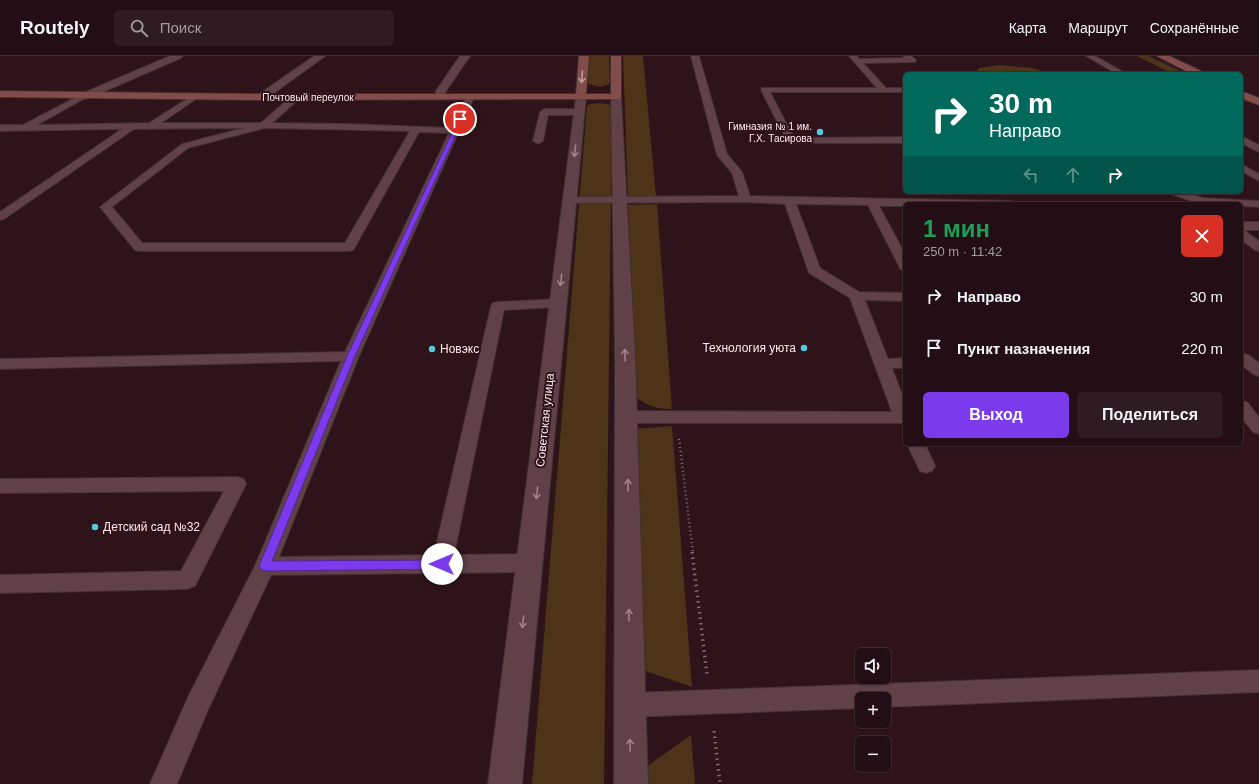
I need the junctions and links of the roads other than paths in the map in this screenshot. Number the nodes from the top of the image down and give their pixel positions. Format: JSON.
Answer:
{"nodes":[{"id":1,"x":178,"y":56,"type":"edge"},
{"id":2,"x":320,"y":56,"type":"edge"},
{"id":3,"x":465,"y":56,"type":"edge"},
{"id":4,"x":584,"y":56,"type":"edge"},
{"id":5,"x":616,"y":56,"type":"edge"},
{"id":6,"x":695,"y":56,"type":"edge"},
{"id":7,"x":907,"y":56,"type":"edge"},
{"id":8,"x":1090,"y":56,"type":"edge"},
{"id":9,"x":1162,"y":56,"type":"edge"},
{"id":10,"x":855,"y":58,"type":"edge"},
{"id":11,"x":1119,"y":72,"type":"edge"},
{"id":12,"x":1196,"y":72,"type":"edge"},
{"id":13,"x":884,"y":90,"type":"junction"},
{"id":14,"x":903,"y":90,"type":"edge"},
{"id":15,"x":0,"y":94,"type":"edge"},
{"id":16,"x":1243,"y":95,"type":"edge"},
{"id":17,"x":86,"y":96,"type":"junction"},
{"id":18,"x":194,"y":97,"type":"junction"},
{"id":19,"x":262,"y":97,"type":"junction"},
{"id":20,"x":296,"y":97,"type":"junction"},
{"id":21,"x":440,"y":97,"type":"junction"},
{"id":22,"x":470,"y":97,"type":"junction"},
{"id":23,"x":616,"y":97,"type":"junction"},
{"id":24,"x":1259,"y":102,"type":"edge"},
{"id":25,"x":580,"y":104,"type":"junction"},
{"id":26,"x":264,"y":126,"type":"junction"},
{"id":27,"x":131,"y":127,"type":"junction"},
{"id":28,"x":150,"y":127,"type":"junction"},
{"id":29,"x":0,"y":128,"type":"edge"},
{"id":30,"x":25,"y":128,"type":"junction"},
{"id":31,"x":416,"y":129,"type":"junction"},
{"id":32,"x":455,"y":131,"type":"junction"},
{"id":33,"x":903,"y":140,"type":"edge"},
{"id":34,"x":538,"y":141,"type":"dead end"},
{"id":35,"x":1243,"y":141,"type":"edge"},
{"id":36,"x":1259,"y":149,"type":"edge"},
{"id":37,"x":1243,"y":168,"type":"edge"},
{"id":38,"x":1259,"y":178,"type":"edge"},
{"id":39,"x":1180,"y":194,"type":"edge"},
{"id":40,"x":621,"y":199,"type":"junction"},
{"id":41,"x":745,"y":199,"type":"junction"},
{"id":42,"x":570,"y":200,"type":"junction"},
{"id":43,"x":788,"y":201,"type":"junction"},
{"id":44,"x":872,"y":202,"type":"junction"},
{"id":45,"x":903,"y":202,"type":"edge"},
{"id":46,"x":1221,"y":202,"type":"edge"},
{"id":47,"x":1243,"y":203,"type":"edge"},
{"id":48,"x":1259,"y":204,"type":"edge"},
{"id":49,"x":0,"y":218,"type":"edge"},
{"id":50,"x":1243,"y":226,"type":"edge"},
{"id":51,"x":1259,"y":226,"type":"edge"},
{"id":52,"x":1243,"y":235,"type":"edge"},
{"id":53,"x":1259,"y":247,"type":"edge"},
{"id":54,"x":903,"y":262,"type":"edge"},
{"id":55,"x":856,"y":296,"type":"junction"},
{"id":56,"x":903,"y":298,"type":"edge"},
{"id":57,"x":558,"y":303,"type":"junction"},
{"id":58,"x":351,"y":356,"type":"junction"},
{"id":59,"x":1248,"y":359,"type":"edge"},
{"id":60,"x":903,"y":363,"type":"edge"},
{"id":61,"x":0,"y":364,"type":"edge"},
{"id":62,"x":882,"y":364,"type":"junction"},
{"id":63,"x":1259,"y":372,"type":"edge"},
{"id":64,"x":1243,"y":408,"type":"edge"},
{"id":65,"x":903,"y":416,"type":"edge"},
{"id":66,"x":627,"y":417,"type":"junction"},
{"id":67,"x":903,"y":419,"type":"edge"},
{"id":68,"x":1259,"y":428,"type":"edge"},
{"id":69,"x":917,"y":446,"type":"edge"},
{"id":70,"x":926,"y":466,"type":"dead end"},
{"id":71,"x":0,"y":486,"type":"edge"},
{"id":72,"x":529,"y":563,"type":"junction"},
{"id":73,"x":442,"y":564,"type":"junction"},
{"id":74,"x":265,"y":566,"type":"junction"},
{"id":75,"x":0,"y":584,"type":"edge"},
{"id":76,"x":1259,"y":681,"type":"edge"},
{"id":77,"x":629,"y":705,"type":"junction"},
{"id":78,"x":163,"y":784,"type":"edge"},
{"id":79,"x":505,"y":784,"type":"edge"},
{"id":80,"x":631,"y":784,"type":"edge"}],
"edges":[{"from":1,"to":17,"type":"street"},
{"from":2,"to":19,"type":"street"},
{"from":3,"to":21,"type":"street"},
{"from":4,"to":25,"type":"main road","name":"Советская улица","one_way":true},
{"from":5,"to":23,"type":"main road"},
{"from":6,"to":41,"type":"lane"},
{"from":7,"to":10,"type":"lane"},
{"from":8,"to":11,"type":"lane"},
{"from":9,"to":12,"type":"main road"},
{"from":10,"to":13,"type":"lane"},
{"from":13,"to":14,"type":"lane"},
{"from":13,"to":33,"type":"lane"},
{"from":15,"to":17,"type":"main road","name":"Почтовый переулок"},
{"from":16,"to":24,"type":"main road"},
{"from":17,"to":18,"type":"main road","name":"Почтовый переулок"},
{"from":17,"to":30,"type":"lane"},
{"from":18,"to":19,"type":"main road","name":"Почтовый переулок"},
{"from":18,"to":28,"type":"lane"},
{"from":19,"to":20,"type":"main road","name":"Почтовый переулок"},
{"from":20,"to":21,"type":"main road","name":"Почтовый переулок"},
{"from":20,"to":26,"type":"lane"},
{"from":21,"to":22,"type":"main road","name":"Почтовый переулок"},
{"from":22,"to":25,"type":"main road","name":"Почтовый переулок"},
{"from":22,"to":32,"type":"lane"},
{"from":23,"to":25,"type":"main road","name":"Почтовый переулок"},
{"from":23,"to":40,"type":"street"},
{"from":25,"to":34,"type":"lane"},
{"from":25,"to":42,"type":"street","name":"Советская улица","one_way":true},
{"from":26,"to":28,"type":"lane"},
{"from":26,"to":31,"type":"lane"},
{"from":26,"to":31,"type":"lane"},
{"from":27,"to":28,"type":"lane"},
{"from":27,"to":30,"type":"lane"},
{"from":27,"to":49,"type":"lane"},
{"from":29,"to":30,"type":"lane"},
{"from":31,"to":32,"type":"lane"},
{"from":32,"to":58,"type":"lane"},
{"from":35,"to":36,"type":"lane"},
{"from":37,"to":38,"type":"lane"},
{"from":39,"to":46,"type":"lane"},
{"from":40,"to":41,"type":"lane"},
{"from":40,"to":42,"type":"lane"},
{"from":66,"to":40,"type":"street","one_way":true},
{"from":41,"to":43,"type":"lane"},
{"from":42,"to":57,"type":"street","name":"Советская улица","one_way":true},
{"from":43,"to":44,"type":"lane"},
{"from":43,"to":55,"type":"lane"},
{"from":44,"to":45,"type":"lane"},
{"from":44,"to":54,"type":"lane"},
{"from":47,"to":48,"type":"lane"},
{"from":50,"to":51,"type":"lane"},
{"from":52,"to":53,"type":"lane"},
{"from":55,"to":56,"type":"lane"},
{"from":55,"to":62,"type":"lane"},
{"from":57,"to":72,"type":"street","name":"Советская улица","one_way":true},
{"from":57,"to":73,"type":"lane"},
{"from":58,"to":61,"type":"lane"},
{"from":58,"to":74,"type":"lane"},
{"from":59,"to":63,"type":"lane"},
{"from":60,"to":62,"type":"lane"},
{"from":62,"to":65,"type":"lane"},
{"from":64,"to":68,"type":"lane"},
{"from":66,"to":67,"type":"lane"},
{"from":77,"to":66,"type":"street","one_way":true},
{"from":69,"to":70,"type":"lane"},
{"from":71,"to":75,"type":"lane"},
{"from":72,"to":73,"type":"lane"},
{"from":72,"to":79,"type":"street","name":"Советская улица","one_way":true},
{"from":73,"to":74,"type":"lane"},
{"from":74,"to":78,"type":"lane"},
{"from":76,"to":77,"type":"lane"},
{"from":80,"to":77,"type":"street","one_way":true}]}
